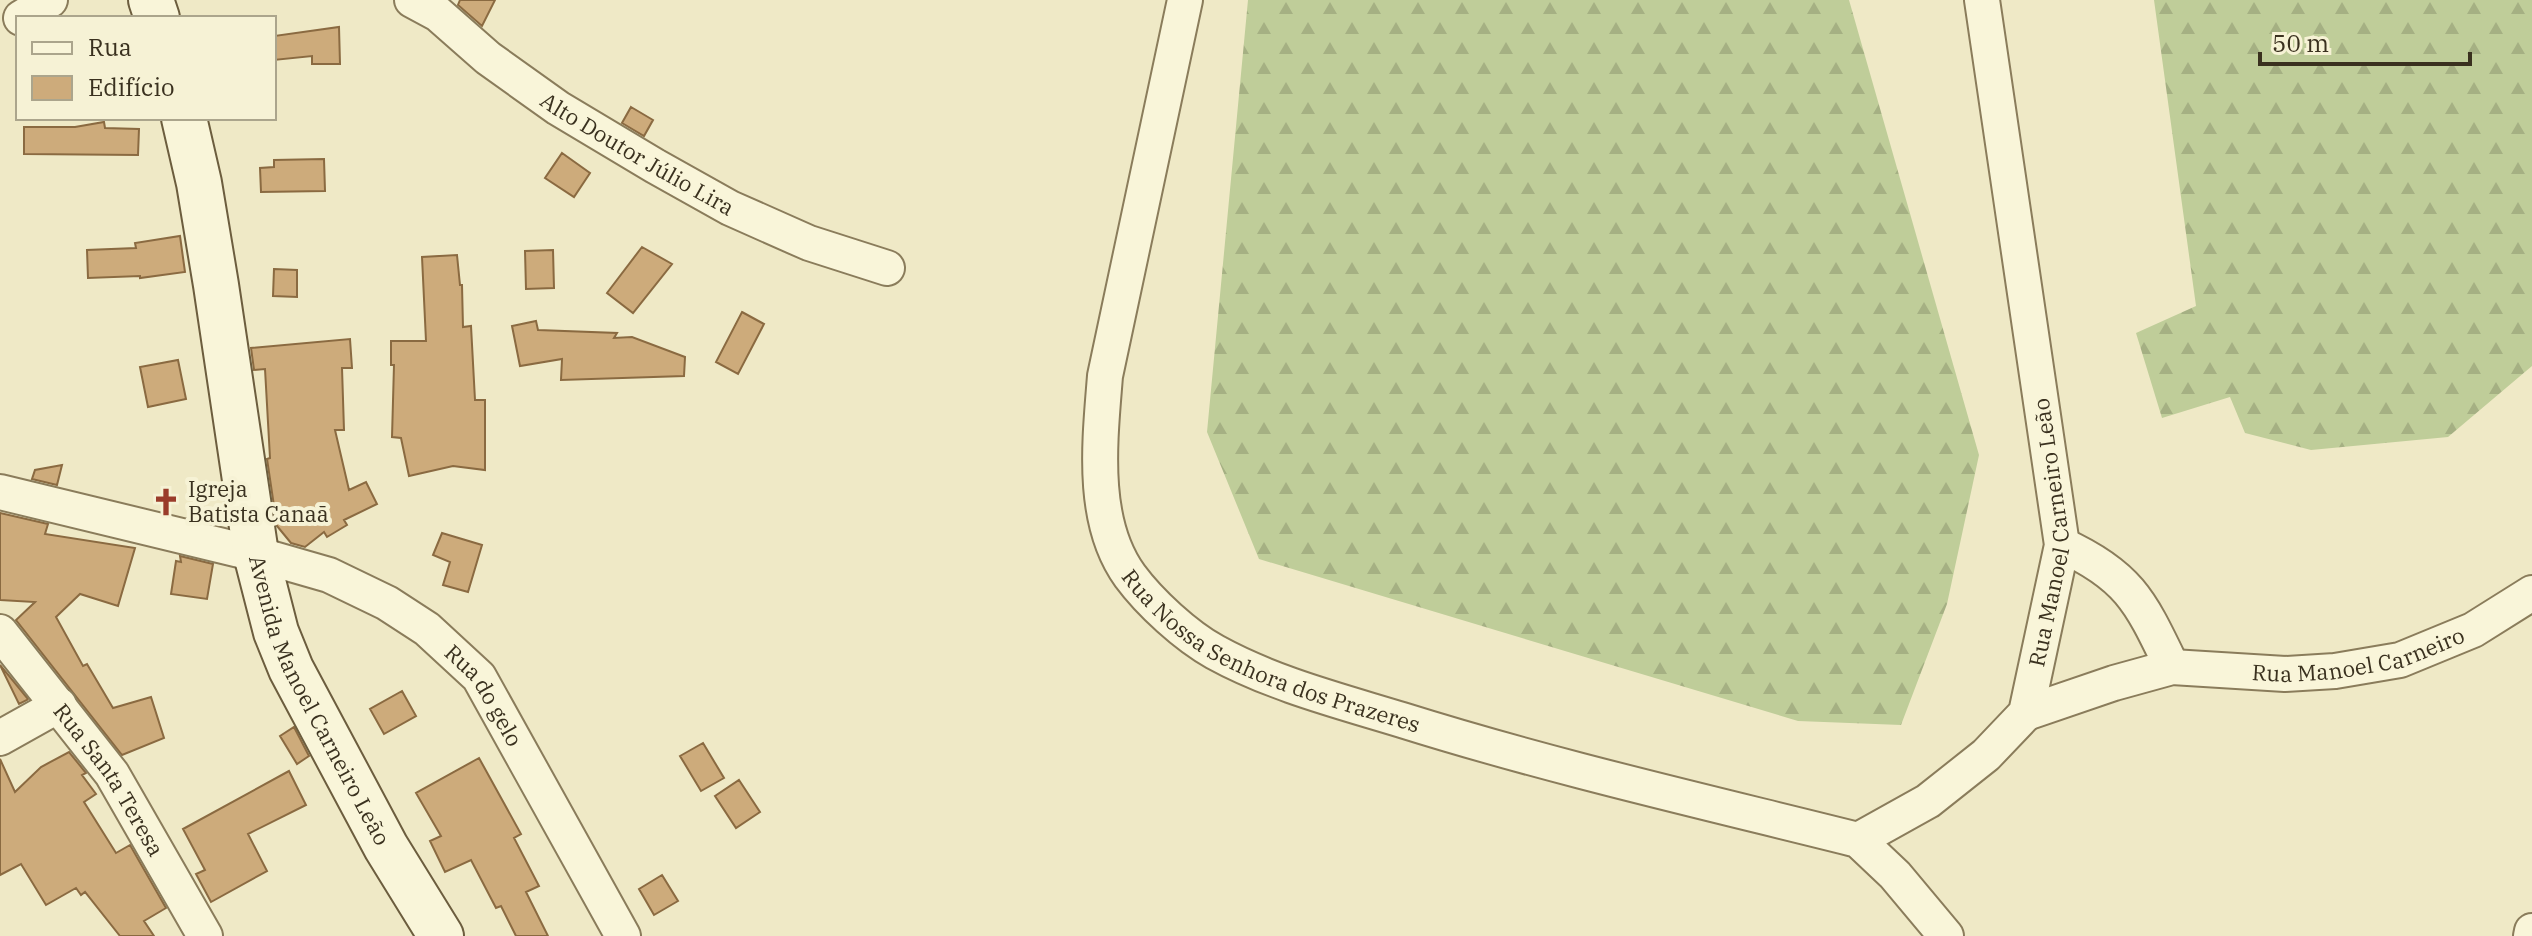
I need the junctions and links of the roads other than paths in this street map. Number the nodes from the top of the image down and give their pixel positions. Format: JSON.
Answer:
{"nodes":[{"id":1,"x":50,"y":0,"type":"edge"},
{"id":2,"x":1185,"y":0,"type":"edge"},
{"id":3,"x":1982,"y":0,"type":"edge"},
{"id":4,"x":432,"y":5,"type":"edge"},
{"id":5,"x":24,"y":16,"type":"edge"},
{"id":6,"x":184,"y":120,"type":"edge"},
{"id":7,"x":887,"y":268,"type":"dead end"},
{"id":8,"x":0,"y":492,"type":"edge"},
{"id":9,"x":2062,"y":545,"type":"junction"},
{"id":10,"x":256,"y":554,"type":"junction"},
{"id":11,"x":2532,"y":593,"type":"edge"},
{"id":12,"x":0,"y":632,"type":"edge"},
{"id":13,"x":2172,"y":667,"type":"junction"},
{"id":14,"x":59,"y":705,"type":"junction"},
{"id":15,"x":2026,"y":713,"type":"junction"},
{"id":16,"x":0,"y":738,"type":"edge"},
{"id":17,"x":1858,"y":840,"type":"junction"},
{"id":18,"x":205,"y":936,"type":"edge"},
{"id":19,"x":441,"y":936,"type":"edge"},
{"id":20,"x":623,"y":936,"type":"edge"},
{"id":21,"x":1946,"y":936,"type":"edge"}],
"edges":[{"from":1,"to":5,"type":"street"},
{"from":2,"to":17,"type":"street","name":"Rua Nossa Senhora dos Prazeres"},
{"from":3,"to":9,"type":"street","name":"Rua Manoel Carneiro Leão"},
{"from":4,"to":7,"type":"street","name":"Alto Doutor Júlio Lira"},
{"from":6,"to":10,"type":"main road","name":"Avenida Manoel Carneiro Leão"},
{"from":8,"to":10,"type":"street","name":"Rua do gelo"},
{"from":9,"to":13,"type":"street"},
{"from":9,"to":15,"type":"street","name":"Rua Manoel Carneiro Leão"},
{"from":10,"to":19,"type":"main road","name":"Avenida Manoel Carneiro Leão"},
{"from":10,"to":20,"type":"street","name":"Rua do gelo"},
{"from":11,"to":13,"type":"street","name":"Rua Manoel Carneiro"},
{"from":12,"to":14,"type":"street","name":"Rua Santa Teresa"},
{"from":13,"to":15,"type":"street","name":"Rua Manoel Carneiro"},
{"from":14,"to":16,"type":"street"},
{"from":14,"to":18,"type":"street","name":"Rua Santa Teresa"},
{"from":15,"to":17,"type":"street"},
{"from":17,"to":21,"type":"street","name":"Rua Nossa Senhora dos Prazeres"}]}
